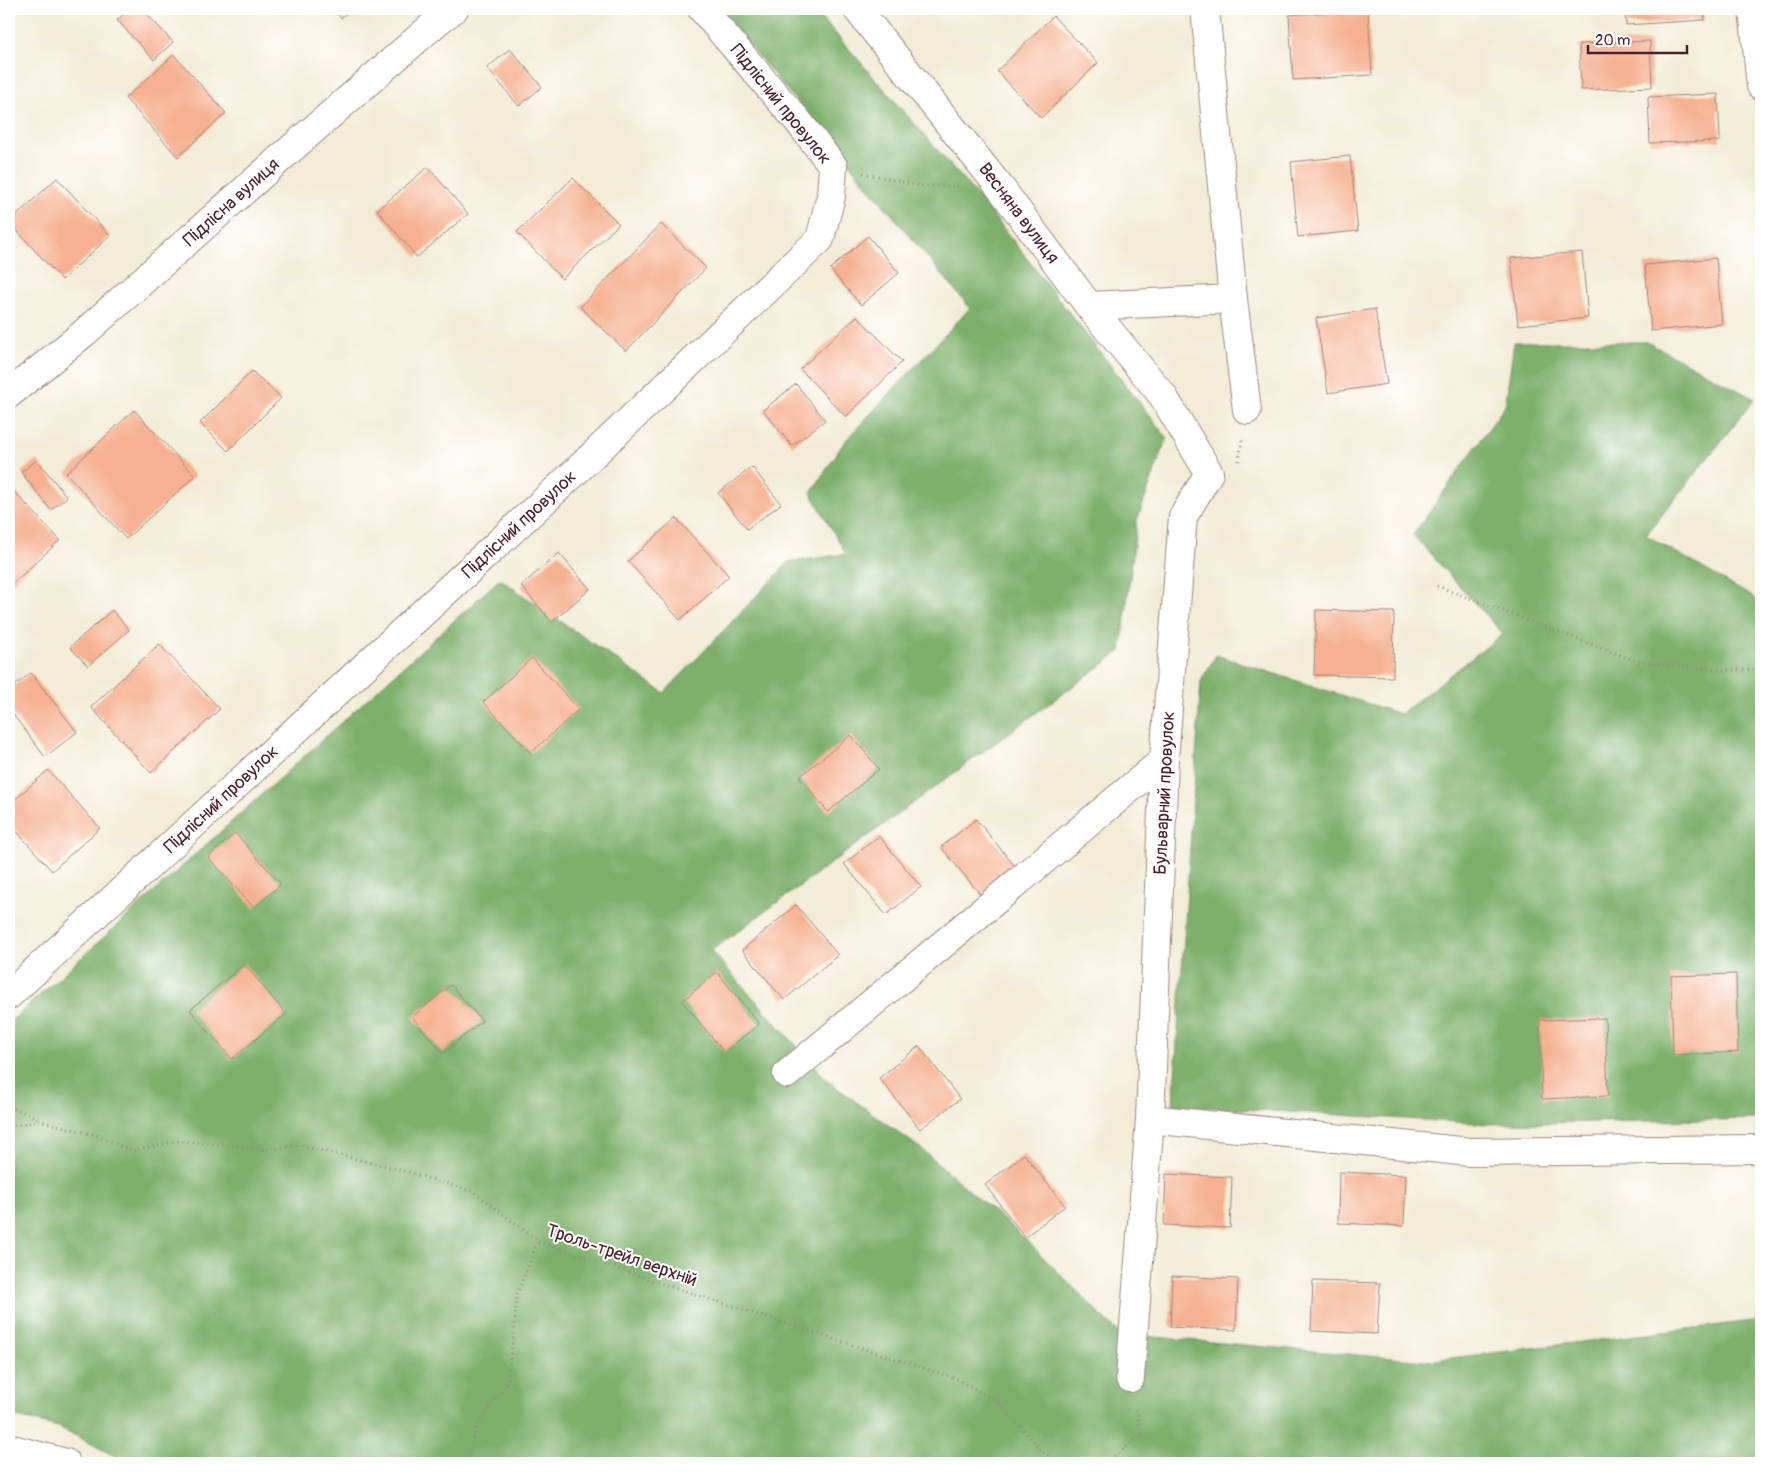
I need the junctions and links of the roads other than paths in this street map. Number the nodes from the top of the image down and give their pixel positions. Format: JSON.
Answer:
{"nodes":[{"id":1,"x":454,"y":9,"type":"edge"},
{"id":2,"x":702,"y":9,"type":"edge"},
{"id":3,"x":857,"y":9,"type":"edge"},
{"id":4,"x":1205,"y":9,"type":"edge"},
{"id":5,"x":1754,"y":9,"type":"edge"},
{"id":6,"x":1761,"y":86,"type":"edge"},
{"id":7,"x":1233,"y":299,"type":"junction"},
{"id":8,"x":1089,"y":306,"type":"junction"},
{"id":9,"x":9,"y":394,"type":"edge"},
{"id":10,"x":1247,"y":410,"type":"dead end"},
{"id":11,"x":1209,"y":473,"type":"joint"},
{"id":12,"x":1164,"y":760,"type":"junction"},
{"id":13,"x":9,"y":995,"type":"edge"},
{"id":14,"x":787,"y":1074,"type":"dead end"},
{"id":15,"x":1150,"y":1120,"type":"junction"},
{"id":16,"x":1761,"y":1148,"type":"edge"},
{"id":17,"x":1130,"y":1378,"type":"road end"},
{"id":18,"x":9,"y":1448,"type":"edge"},
{"id":19,"x":66,"y":1463,"type":"edge"}],
"edges":[{"from":1,"to":9,"type":"street","name":"Підлісна вулиця"},
{"from":2,"to":13,"type":"street","name":"Підлісний провулок"},
{"from":3,"to":8,"type":"street","name":"Весняна вулиця"},
{"from":4,"to":7,"type":"street"},
{"from":5,"to":6,"type":"street"},
{"from":7,"to":8,"type":"street"},
{"from":7,"to":10,"type":"street"},
{"from":8,"to":11,"type":"street","name":"Весняна вулиця"},
{"from":11,"to":12,"type":"street","name":"Бульварний провулок"},
{"from":12,"to":14,"type":"street"},
{"from":12,"to":15,"type":"street","name":"Бульварний провулок"},
{"from":15,"to":16,"type":"street"},
{"from":15,"to":17,"type":"street","name":"Бульварний провулок"},
{"from":18,"to":19,"type":"street"}]}
